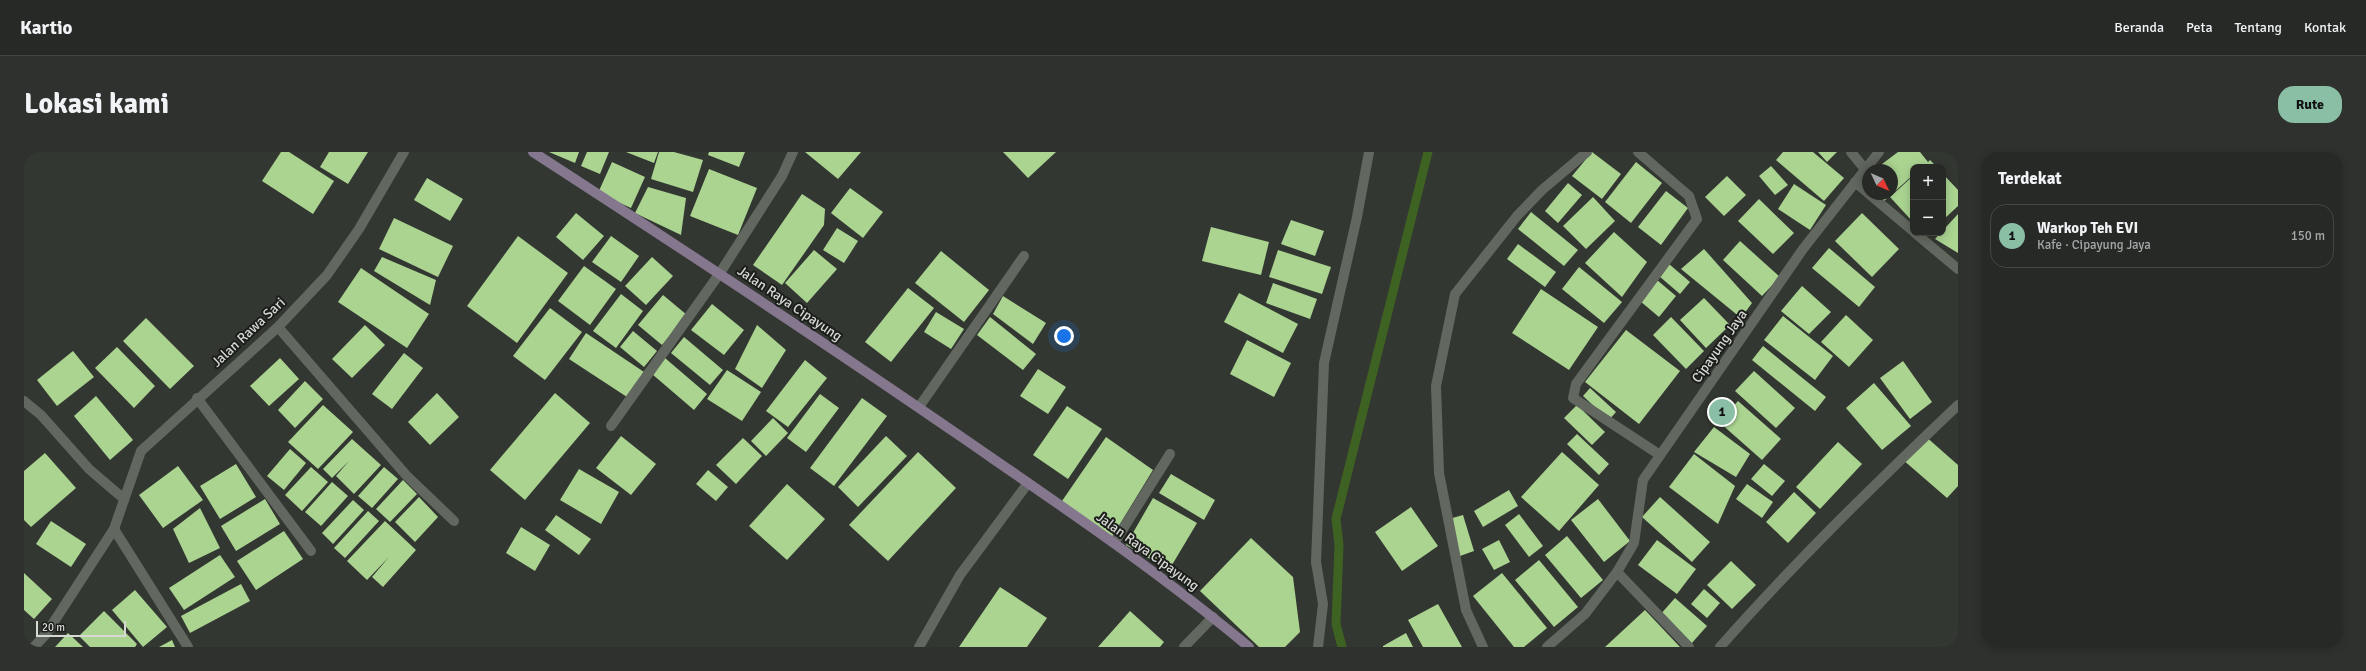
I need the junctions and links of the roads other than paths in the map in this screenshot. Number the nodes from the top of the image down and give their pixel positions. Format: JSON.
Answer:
{"nodes":[{"id":1,"x":404,"y":152,"type":"edge"},
{"id":2,"x":533,"y":152,"type":"edge"},
{"id":3,"x":793,"y":152,"type":"edge"},
{"id":4,"x":1368,"y":152,"type":"edge"},
{"id":5,"x":1587,"y":152,"type":"edge"},
{"id":6,"x":1638,"y":152,"type":"edge"},
{"id":7,"x":1851,"y":152,"type":"edge"},
{"id":8,"x":1879,"y":152,"type":"edge"},
{"id":9,"x":1868,"y":164,"type":"edge"},
{"id":10,"x":1862,"y":166,"type":"edge"},
{"id":11,"x":1862,"y":171,"type":"edge"},
{"id":12,"x":1855,"y":182,"type":"junction"},
{"id":13,"x":1862,"y":188,"type":"edge"},
{"id":14,"x":1876,"y":200,"type":"edge"},
{"id":15,"x":1910,"y":228,"type":"edge"},
{"id":16,"x":1919,"y":236,"type":"edge"},
{"id":17,"x":1024,"y":256,"type":"dead end"},
{"id":18,"x":1958,"y":269,"type":"edge"},
{"id":19,"x":720,"y":273,"type":"junction"},
{"id":20,"x":278,"y":326,"type":"junction"},
{"id":21,"x":197,"y":398,"type":"junction"},
{"id":22,"x":24,"y":401,"type":"edge"},
{"id":23,"x":1958,"y":405,"type":"edge"},
{"id":24,"x":919,"y":407,"type":"junction"},
{"id":25,"x":611,"y":426,"type":"dead end"},
{"id":26,"x":1170,"y":454,"type":"dead end"},
{"id":27,"x":1660,"y":455,"type":"junction"},
{"id":28,"x":1028,"y":483,"type":"junction"},
{"id":29,"x":124,"y":499,"type":"junction"},
{"id":30,"x":454,"y":521,"type":"dead end"},
{"id":31,"x":114,"y":529,"type":"junction"},
{"id":32,"x":1114,"y":543,"type":"junction"},
{"id":33,"x":311,"y":552,"type":"dead end"},
{"id":34,"x":1617,"y":572,"type":"junction"},
{"id":35,"x":1213,"y":617,"type":"junction"},
{"id":36,"x":34,"y":647,"type":"edge"},
{"id":37,"x":188,"y":647,"type":"edge"},
{"id":38,"x":919,"y":647,"type":"edge"},
{"id":39,"x":1184,"y":647,"type":"edge"},
{"id":40,"x":1249,"y":647,"type":"edge"},
{"id":41,"x":1318,"y":647,"type":"edge"},
{"id":42,"x":1483,"y":647,"type":"edge"},
{"id":43,"x":1547,"y":647,"type":"edge"},
{"id":44,"x":1689,"y":647,"type":"edge"},
{"id":45,"x":1720,"y":647,"type":"edge"}],
"edges":[{"from":1,"to":20,"type":"street","name":"Jalan Rawa Sari"},
{"from":2,"to":19,"type":"main road","name":"Jalan Raya Cipayung"},
{"from":3,"to":19,"type":"street"},
{"from":4,"to":41,"type":"street"},
{"from":5,"to":42,"type":"street"},
{"from":6,"to":27,"type":"street"},
{"from":7,"to":10,"type":"street"},
{"from":8,"to":9,"type":"street","name":"Cipayung Jaya"},
{"from":11,"to":12,"type":"street","name":"Cipayung Jaya"},
{"from":12,"to":13,"type":"street"},
{"from":12,"to":27,"type":"street","name":"Cipayung Jaya"},
{"from":14,"to":15,"type":"street"},
{"from":16,"to":18,"type":"street"},
{"from":17,"to":24,"type":"street"},
{"from":19,"to":24,"type":"main road","name":"Jalan Raya Cipayung"},
{"from":19,"to":25,"type":"street"},
{"from":20,"to":21,"type":"street","name":"Jalan Rawa Sari"},
{"from":20,"to":30,"type":"street"},
{"from":21,"to":29,"type":"street","name":"Jalan Rawa Sari"},
{"from":21,"to":33,"type":"street"},
{"from":22,"to":29,"type":"street"},
{"from":23,"to":45,"type":"street"},
{"from":24,"to":28,"type":"main road","name":"Jalan Raya Cipayung"},
{"from":26,"to":32,"type":"street"},
{"from":27,"to":34,"type":"street","name":"Cipayung Jaya"},
{"from":28,"to":32,"type":"main road","name":"Jalan Raya Cipayung"},
{"from":28,"to":38,"type":"street"},
{"from":29,"to":31,"type":"street","name":"Jalan Rawa Sari"},
{"from":31,"to":36,"type":"street","name":"Jalan Rawa Sari"},
{"from":31,"to":37,"type":"street"},
{"from":32,"to":35,"type":"main road","name":"Jalan Raya Cipayung"},
{"from":34,"to":43,"type":"street","name":"Cipayung Jaya"},
{"from":34,"to":44,"type":"street"},
{"from":35,"to":39,"type":"street"},
{"from":35,"to":40,"type":"main road","name":"Jalan Raya Cipayung"}]}
